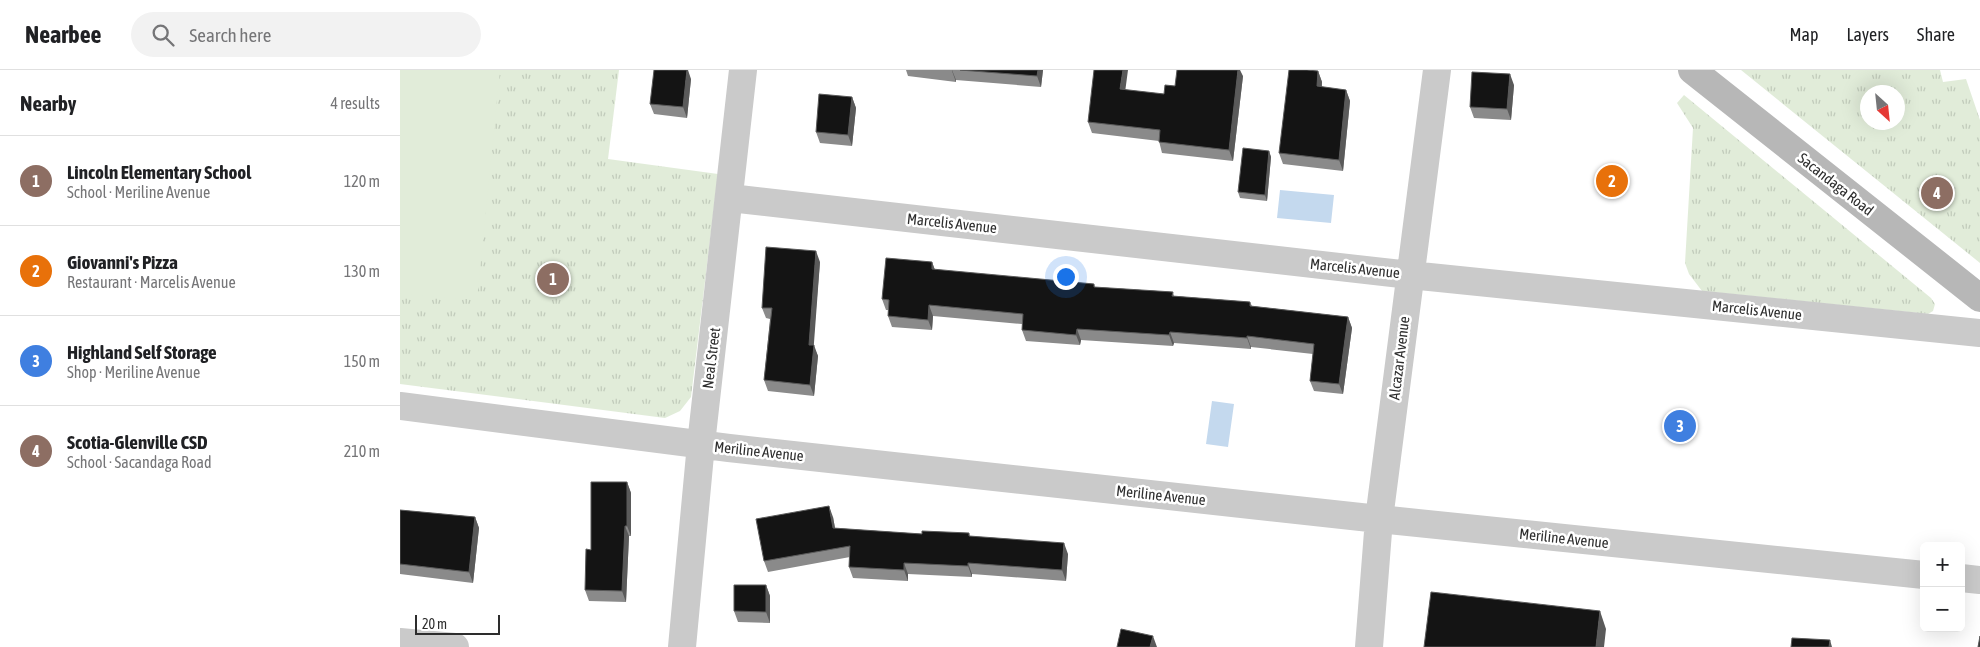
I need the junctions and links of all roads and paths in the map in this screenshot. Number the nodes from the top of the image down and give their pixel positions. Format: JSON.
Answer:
{"nodes":[{"id":1,"x":743,"y":70,"type":"edge"},
{"id":2,"x":1436,"y":70,"type":"edge"},
{"id":3,"x":1692,"y":70,"type":"edge"},
{"id":4,"x":730,"y":198,"type":"junction"},
{"id":5,"x":1410,"y":275,"type":"junction"},
{"id":6,"x":1980,"y":298,"type":"edge"},
{"id":7,"x":1980,"y":333,"type":"edge"},
{"id":8,"x":400,"y":406,"type":"edge"},
{"id":9,"x":701,"y":444,"type":"junction"},
{"id":10,"x":1379,"y":519,"type":"junction"},
{"id":11,"x":1920,"y":575,"type":"edge"},
{"id":12,"x":1965,"y":578,"type":"edge"},
{"id":13,"x":1980,"y":580,"type":"edge"},
{"id":14,"x":400,"y":642,"type":"edge"},
{"id":15,"x":455,"y":647,"type":"edge"},
{"id":16,"x":682,"y":647,"type":"edge"},
{"id":17,"x":1369,"y":647,"type":"edge"}],
"edges":[{"from":1,"to":4,"type":"street","name":"Neal Street"},
{"from":2,"to":5,"type":"street","name":"Alcazar Avenue"},
{"from":3,"to":6,"type":"main road","name":"Sacandaga Road"},
{"from":4,"to":5,"type":"street","name":"Marcelis Avenue"},
{"from":4,"to":9,"type":"street","name":"Neal Street"},
{"from":5,"to":7,"type":"street","name":"Marcelis Avenue"},
{"from":5,"to":10,"type":"street","name":"Alcazar Avenue"},
{"from":8,"to":9,"type":"street","name":"Meriline Avenue"},
{"from":9,"to":10,"type":"street","name":"Meriline Avenue"},
{"from":9,"to":16,"type":"street","name":"Neal Street"},
{"from":10,"to":11,"type":"street","name":"Meriline Avenue"},
{"from":10,"to":17,"type":"street","name":"Alcazar Avenue"},
{"from":12,"to":13,"type":"street"},
{"from":14,"to":15,"type":"street"}]}
